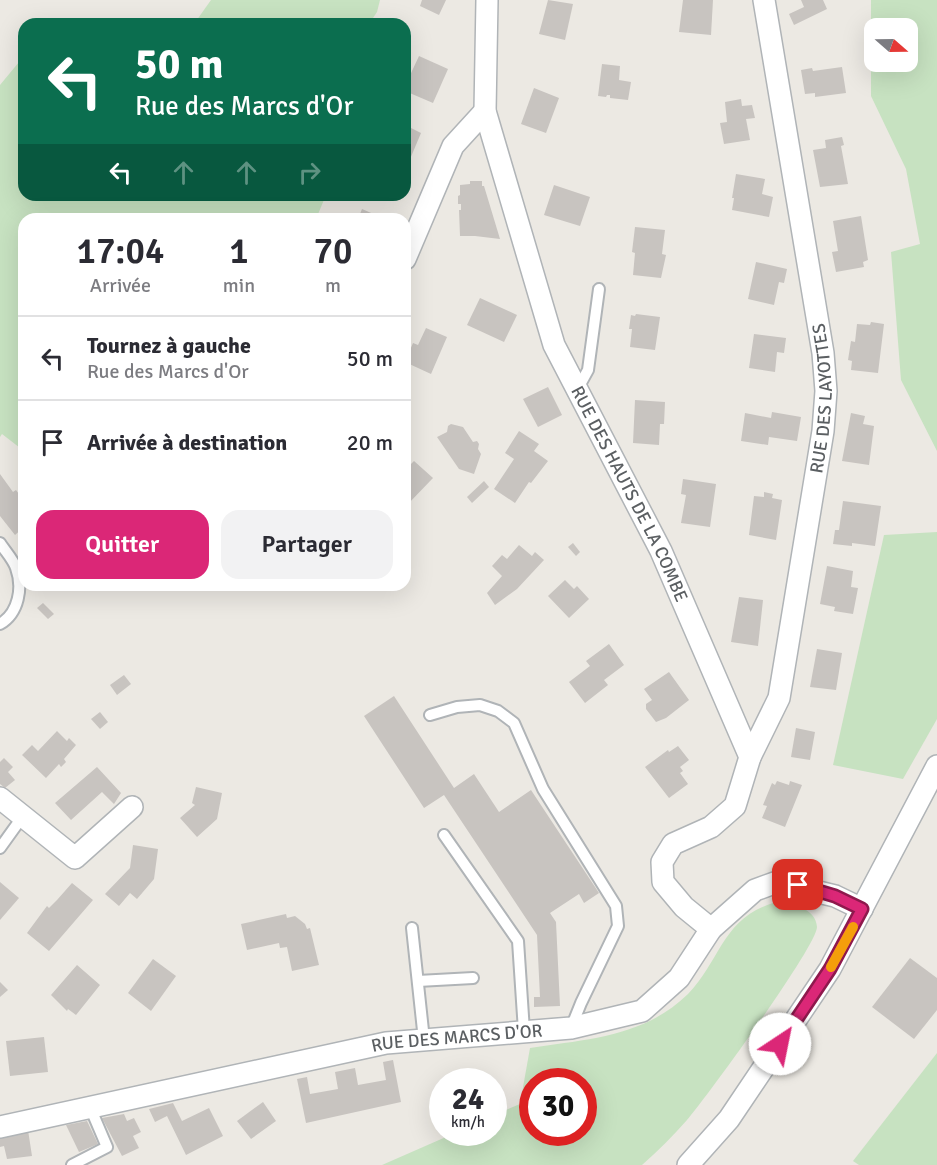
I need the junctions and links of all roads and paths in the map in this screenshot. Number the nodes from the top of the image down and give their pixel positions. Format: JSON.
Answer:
{"nodes":[{"id":1,"x":487,"y":0,"type":"edge"},
{"id":2,"x":764,"y":0,"type":"edge"},
{"id":3,"x":485,"y":111,"type":"junction"},
{"id":4,"x":411,"y":245,"type":"edge"},
{"id":5,"x":599,"y":289,"type":"dead end"},
{"id":6,"x":577,"y":390,"type":"junction"},
{"id":7,"x":0,"y":543,"type":"edge"},
{"id":8,"x":18,"y":580,"type":"edge"},
{"id":9,"x":20,"y":591,"type":"edge"},
{"id":10,"x":0,"y":624,"type":"edge"},
{"id":11,"x":430,"y":716,"type":"dead end"},
{"id":12,"x":750,"y":757,"type":"junction"},
{"id":13,"x":937,"y":766,"type":"edge"},
{"id":14,"x":0,"y":798,"type":"edge"},
{"id":15,"x":132,"y":807,"type":"dead end"},
{"id":16,"x":23,"y":816,"type":"junction"},
{"id":17,"x":444,"y":835,"type":"dead end"},
{"id":18,"x":0,"y":848,"type":"edge"},
{"id":19,"x":862,"y":909,"type":"junction"},
{"id":20,"x":412,"y":928,"type":"dead end"},
{"id":21,"x":711,"y":929,"type":"junction"},
{"id":22,"x":473,"y":978,"type":"dead end"},
{"id":23,"x":418,"y":981,"type":"junction"},
{"id":24,"x":571,"y":1028,"type":"junction"},
{"id":25,"x":524,"y":1031,"type":"junction"},
{"id":26,"x":424,"y":1040,"type":"junction"},
{"id":27,"x":90,"y":1107,"type":"junction"},
{"id":28,"x":0,"y":1127,"type":"edge"},
{"id":29,"x":72,"y":1165,"type":"edge"},
{"id":30,"x":688,"y":1165,"type":"edge"}],
"edges":[{"from":1,"to":3,"type":"street","name":"RUE DES HAUTS DE LA COMBE"},
{"from":2,"to":12,"type":"street","name":"RUE DES LAYOTTES"},
{"from":3,"to":4,"type":"street"},
{"from":3,"to":6,"type":"street","name":"RUE DES HAUTS DE LA COMBE"},
{"from":5,"to":6,"type":"lane"},
{"from":6,"to":12,"type":"street","name":"RUE DES HAUTS DE LA COMBE"},
{"from":7,"to":8,"type":"lane"},
{"from":9,"to":10,"type":"lane"},
{"from":11,"to":24,"type":"lane"},
{"from":12,"to":21,"type":"street"},
{"from":13,"to":19,"type":"street"},
{"from":14,"to":16,"type":"street"},
{"from":15,"to":16,"type":"street"},
{"from":16,"to":18,"type":"lane"},
{"from":17,"to":25,"type":"lane"},
{"from":19,"to":21,"type":"street","name":"RUE DES MARCS D'OR"},
{"from":19,"to":30,"type":"street"},
{"from":20,"to":23,"type":"lane"},
{"from":21,"to":24,"type":"street","name":"RUE DES MARCS D'OR"},
{"from":22,"to":23,"type":"lane"},
{"from":23,"to":26,"type":"lane"},
{"from":24,"to":25,"type":"street","name":"RUE DES MARCS D'OR"},
{"from":25,"to":26,"type":"street","name":"RUE DES MARCS D'OR"},
{"from":26,"to":27,"type":"street","name":"RUE DES MARCS D'OR"},
{"from":27,"to":28,"type":"street","name":"RUE DES MARCS D'OR"},
{"from":27,"to":29,"type":"lane"}]}
